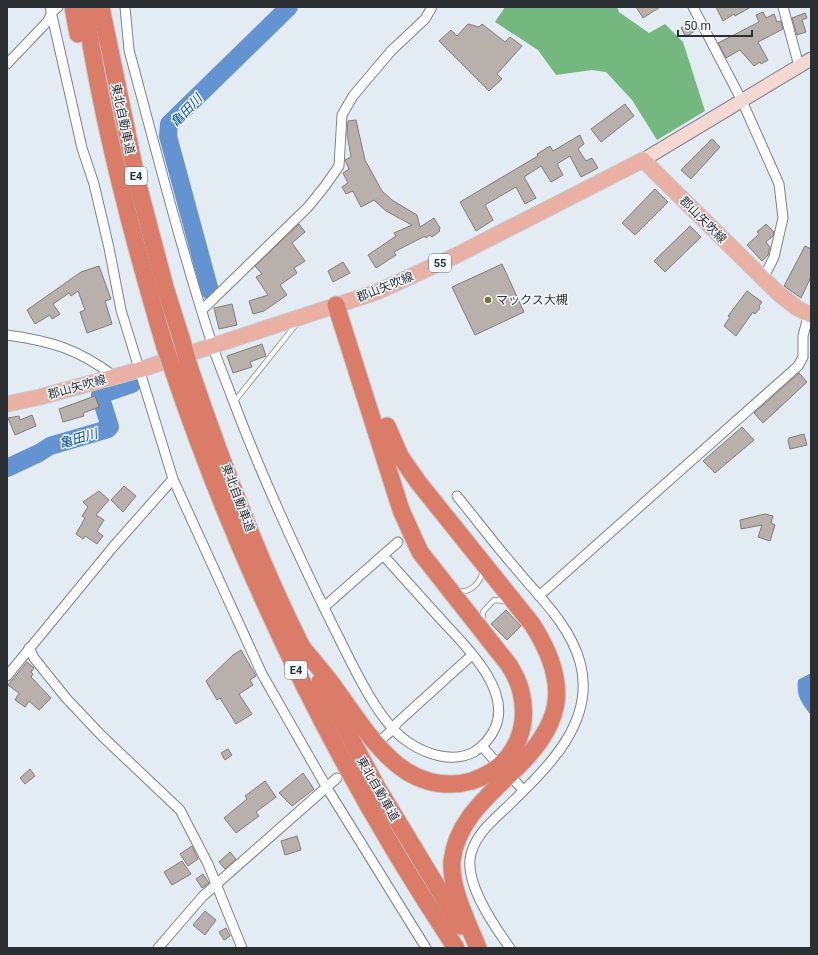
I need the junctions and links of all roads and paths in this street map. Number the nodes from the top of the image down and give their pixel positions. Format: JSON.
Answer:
{"nodes":[{"id":1,"x":73,"y":7,"type":"edge"},
{"id":2,"x":85,"y":7,"type":"edge"},
{"id":3,"x":101,"y":7,"type":"edge"},
{"id":4,"x":125,"y":7,"type":"edge"},
{"id":5,"x":431,"y":7,"type":"edge"},
{"id":6,"x":693,"y":7,"type":"edge"},
{"id":7,"x":782,"y":7,"type":"edge"},
{"id":8,"x":53,"y":9,"type":"edge"},
{"id":9,"x":811,"y":59,"type":"edge"},
{"id":10,"x":7,"y":64,"type":"edge"},
{"id":11,"x":799,"y":66,"type":"junction"},
{"id":12,"x":742,"y":101,"type":"junction"},
{"id":13,"x":111,"y":143,"type":"junction"},
{"id":14,"x":643,"y":160,"type":"junction"},
{"id":15,"x":763,"y":279,"type":"junction"},
{"id":16,"x":341,"y":304,"type":"junction"},
{"id":17,"x":202,"y":310,"type":"junction"},
{"id":18,"x":810,"y":314,"type":"edge"},
{"id":19,"x":303,"y":316,"type":"junction"},
{"id":20,"x":7,"y":335,"type":"edge"},
{"id":21,"x":213,"y":346,"type":"junction"},
{"id":22,"x":138,"y":370,"type":"junction"},
{"id":23,"x":182,"y":370,"type":"junction"},
{"id":24,"x":114,"y":376,"type":"junction"},
{"id":25,"x":234,"y":402,"type":"junction"},
{"id":26,"x":7,"y":404,"type":"edge"},
{"id":27,"x":173,"y":479,"type":"junction"},
{"id":28,"x":457,"y":496,"type":"dead end"},
{"id":29,"x":398,"y":542,"type":"dead end"},
{"id":30,"x":476,"y":552,"type":"junction"},
{"id":31,"x":383,"y":555,"type":"junction"},
{"id":32,"x":446,"y":587,"type":"junction"},
{"id":33,"x":539,"y":596,"type":"junction"},
{"id":34,"x":324,"y":607,"type":"junction"},
{"id":35,"x":521,"y":609,"type":"junction"},
{"id":36,"x":487,"y":637,"type":"junction"},
{"id":37,"x":302,"y":646,"type":"junction"},
{"id":38,"x":29,"y":648,"type":"junction"},
{"id":39,"x":472,"y":655,"type":"junction"},
{"id":40,"x":7,"y":676,"type":"edge"},
{"id":41,"x":393,"y":729,"type":"junction"},
{"id":42,"x":382,"y":739,"type":"dead end"},
{"id":43,"x":482,"y":746,"type":"junction"},
{"id":44,"x":496,"y":761,"type":"dead end"},
{"id":45,"x":338,"y":778,"type":"dead end"},
{"id":46,"x":515,"y":781,"type":"dead end"},
{"id":47,"x":327,"y":788,"type":"junction"},
{"id":48,"x":524,"y":790,"type":"junction"},
{"id":49,"x":216,"y":885,"type":"junction"},
{"id":50,"x":158,"y":948,"type":"edge"},
{"id":51,"x":242,"y":948,"type":"edge"},
{"id":52,"x":426,"y":948,"type":"edge"},
{"id":53,"x":456,"y":948,"type":"edge"},
{"id":54,"x":477,"y":948,"type":"edge"},
{"id":55,"x":510,"y":948,"type":"edge"}],
"edges":[{"from":1,"to":13,"type":"highway"},
{"from":2,"to":13,"type":"highway","name":"東北自動車道","number":"E4"},
{"from":3,"to":23,"type":"highway","name":"東北自動車道","number":"E4","bridge":true},
{"from":4,"to":17,"type":"street"},
{"from":5,"to":17,"type":"street"},
{"from":6,"to":12,"type":"street"},
{"from":7,"to":11,"type":"street"},
{"from":8,"to":10,"type":"street"},
{"from":8,"to":22,"type":"street"},
{"from":9,"to":11,"type":"street"},
{"from":11,"to":12,"type":"street"},
{"from":12,"to":14,"type":"street"},
{"from":12,"to":15,"type":"street"},
{"from":13,"to":23,"type":"highway","name":"東北自動車道","number":"E4","bridge":true},
{"from":14,"to":15,"type":"main road","name":"郡山矢吹線"},
{"from":14,"to":16,"type":"main road","name":"郡山矢吹線","number":"55"},
{"from":15,"to":18,"type":"main road","name":"郡山矢吹線"},
{"from":16,"to":19,"type":"main road","name":"郡山矢吹線","number":"55"},
{"from":16,"to":30,"type":"highway"},
{"from":16,"to":32,"type":"highway"},
{"from":17,"to":21,"type":"street"},
{"from":18,"to":33,"type":"street"},
{"from":19,"to":21,"type":"main road","name":"郡山矢吹線","number":"55"},
{"from":19,"to":25,"type":"lane"},
{"from":20,"to":24,"type":"street"},
{"from":21,"to":22,"type":"main road","name":"郡山矢吹線","number":"55"},
{"from":21,"to":25,"type":"street"},
{"from":22,"to":24,"type":"main road","name":"郡山矢吹線","number":"55"},
{"from":22,"to":27,"type":"street"},
{"from":23,"to":37,"type":"highway","name":"東北自動車道","number":"E4"},
{"from":23,"to":53,"type":"highway","name":"東北自動車道","number":"E4"},
{"from":24,"to":26,"type":"main road","name":"郡山矢吹線","number":"55"},
{"from":25,"to":34,"type":"street"},
{"from":27,"to":38,"type":"street"},
{"from":27,"to":47,"type":"street"},
{"from":28,"to":33,"type":"street"},
{"from":29,"to":31,"type":"street"},
{"from":30,"to":32,"type":"lane"},
{"from":30,"to":35,"type":"highway"},
{"from":31,"to":34,"type":"street"},
{"from":31,"to":39,"type":"street"},
{"from":32,"to":36,"type":"highway"},
{"from":33,"to":48,"type":"street"},
{"from":34,"to":41,"type":"street"},
{"from":35,"to":36,"type":"lane"},
{"from":35,"to":54,"type":"highway"},
{"from":36,"to":37,"type":"highway"},
{"from":37,"to":54,"type":"highway","name":"東北自動車道","number":"E4"},
{"from":38,"to":40,"type":"street"},
{"from":38,"to":49,"type":"street"},
{"from":39,"to":41,"type":"street"},
{"from":39,"to":43,"type":"street"},
{"from":41,"to":42,"type":"street"},
{"from":41,"to":43,"type":"street"},
{"from":43,"to":44,"type":"street"},
{"from":45,"to":47,"type":"street"},
{"from":46,"to":48,"type":"street"},
{"from":47,"to":49,"type":"street"},
{"from":47,"to":52,"type":"street"},
{"from":48,"to":55,"type":"street"},
{"from":49,"to":50,"type":"street"},
{"from":49,"to":51,"type":"street"}]}
